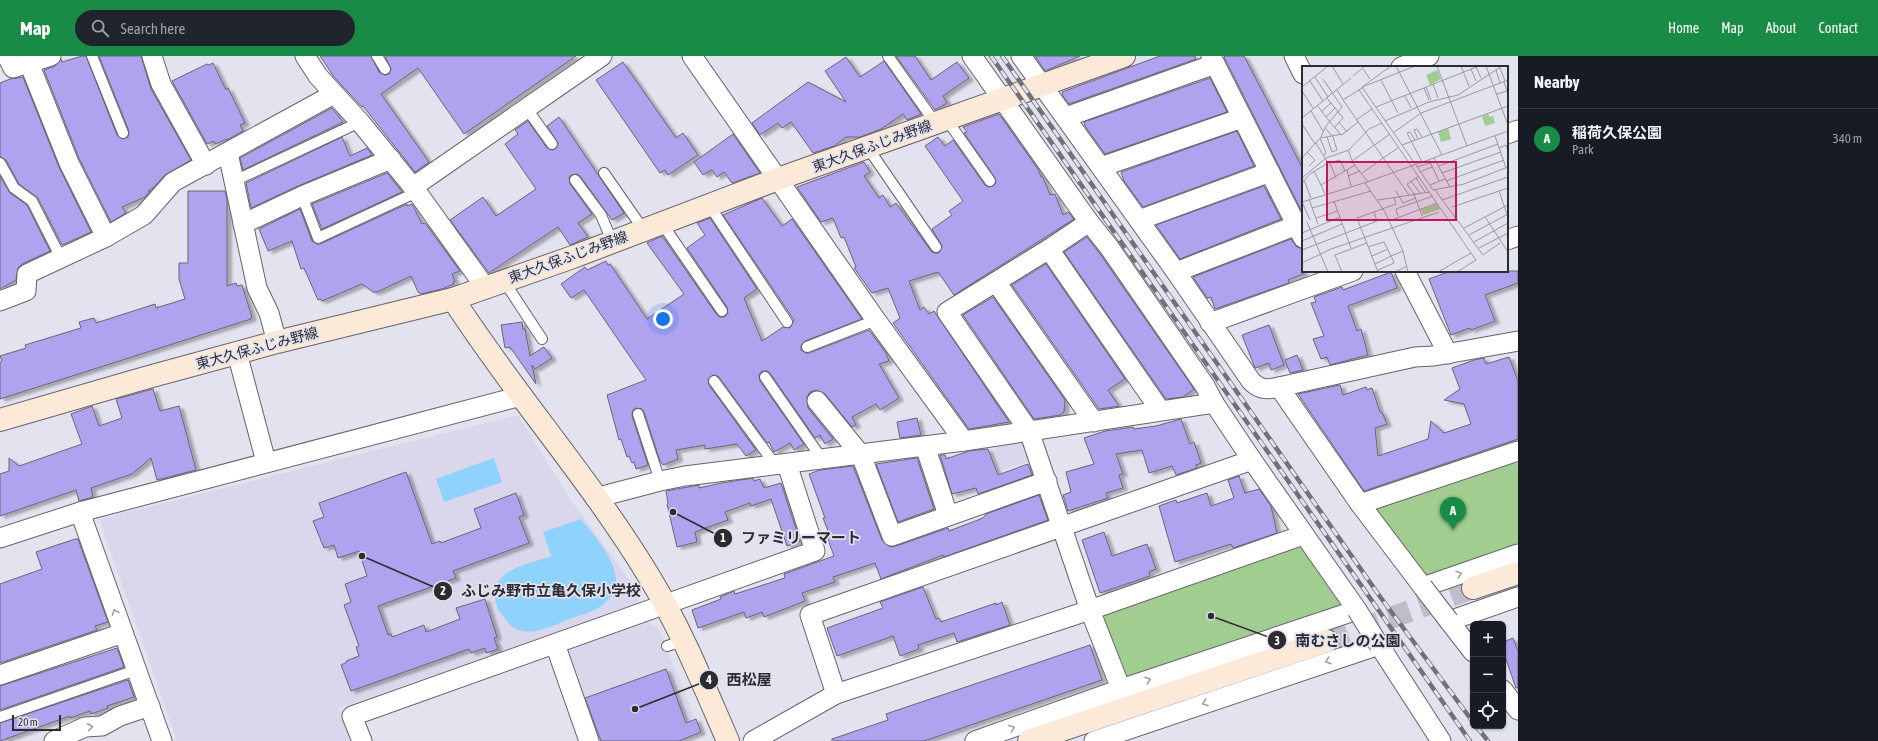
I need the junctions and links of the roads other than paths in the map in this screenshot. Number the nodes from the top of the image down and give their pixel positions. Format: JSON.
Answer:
{"nodes":[{"id":1,"x":51,"y":56,"type":"edge"},
{"id":2,"x":92,"y":56,"type":"edge"},
{"id":3,"x":152,"y":56,"type":"edge"},
{"id":4,"x":305,"y":56,"type":"edge"},
{"id":5,"x":376,"y":56,"type":"edge"},
{"id":6,"x":602,"y":56,"type":"edge"},
{"id":7,"x":692,"y":56,"type":"edge"},
{"id":8,"x":888,"y":56,"type":"edge"},
{"id":9,"x":972,"y":56,"type":"edge"},
{"id":10,"x":1021,"y":56,"type":"edge"},
{"id":11,"x":1294,"y":56,"type":"edge"},
{"id":12,"x":1429,"y":56,"type":"edge"},
{"id":13,"x":1120,"y":57,"type":"edge"},
{"id":14,"x":1213,"y":60,"type":"edge"},
{"id":15,"x":12,"y":66,"type":"edge"},
{"id":16,"x":1404,"y":66,"type":"edge"},
{"id":17,"x":385,"y":69,"type":"dead end"},
{"id":18,"x":1302,"y":72,"type":"edge"},
{"id":19,"x":1044,"y":85,"type":"junction"},
{"id":20,"x":334,"y":94,"type":"junction"},
{"id":21,"x":1002,"y":100,"type":"junction"},
{"id":22,"x":527,"y":109,"type":"junction"},
{"id":23,"x":1066,"y":117,"type":"junction"},
{"id":24,"x":1242,"y":118,"type":"junction"},
{"id":25,"x":360,"y":122,"type":"junction"},
{"id":26,"x":941,"y":122,"type":"junction"},
{"id":27,"x":1518,"y":130,"type":"edge"},
{"id":28,"x":123,"y":133,"type":"dead end"},
{"id":29,"x":1508,"y":134,"type":"edge"},
{"id":30,"x":552,"y":144,"type":"dead end"},
{"id":31,"x":868,"y":148,"type":"junction"},
{"id":32,"x":228,"y":153,"type":"junction"},
{"id":33,"x":391,"y":159,"type":"junction"},
{"id":34,"x":0,"y":163,"type":"edge"},
{"id":35,"x":206,"y":165,"type":"junction"},
{"id":36,"x":1101,"y":167,"type":"junction"},
{"id":37,"x":1270,"y":172,"type":"junction"},
{"id":38,"x":604,"y":173,"type":"dead end"},
{"id":39,"x":778,"y":179,"type":"junction"},
{"id":40,"x":575,"y":180,"type":"dead end"},
{"id":41,"x":234,"y":181,"type":"junction"},
{"id":42,"x":990,"y":181,"type":"dead end"},
{"id":43,"x":415,"y":190,"type":"junction"},
{"id":44,"x":302,"y":196,"type":"junction"},
{"id":45,"x":709,"y":205,"type":"junction"},
{"id":46,"x":1139,"y":220,"type":"junction"},
{"id":47,"x":1089,"y":222,"type":"junction"},
{"id":48,"x":243,"y":224,"type":"junction"},
{"id":49,"x":652,"y":226,"type":"junction"},
{"id":50,"x":1300,"y":232,"type":"edge"},
{"id":51,"x":1518,"y":236,"type":"edge"},
{"id":52,"x":106,"y":237,"type":"junction"},
{"id":53,"x":1508,"y":240,"type":"edge"},
{"id":54,"x":612,"y":241,"type":"junction"},
{"id":55,"x":936,"y":247,"type":"dead end"},
{"id":56,"x":1049,"y":249,"type":"junction"},
{"id":57,"x":61,"y":258,"type":"junction"},
{"id":58,"x":1176,"y":272,"type":"junction"},
{"id":59,"x":1347,"y":272,"type":"edge"},
{"id":60,"x":1412,"y":273,"type":"edge"},
{"id":61,"x":1323,"y":276,"type":"edge"},
{"id":62,"x":996,"y":282,"type":"junction"},
{"id":63,"x":495,"y":284,"type":"junction"},
{"id":64,"x":453,"y":299,"type":"junction"},
{"id":65,"x":0,"y":300,"type":"edge"},
{"id":66,"x":722,"y":311,"type":"dead end"},
{"id":67,"x":876,"y":320,"type":"junction"},
{"id":68,"x":787,"y":322,"type":"dead end"},
{"id":69,"x":1210,"y":323,"type":"junction"},
{"id":70,"x":542,"y":339,"type":"dead end"},
{"id":71,"x":1518,"y":341,"type":"edge"},
{"id":72,"x":276,"y":342,"type":"junction"},
{"id":73,"x":807,"y":347,"type":"dead end"},
{"id":74,"x":237,"y":353,"type":"junction"},
{"id":75,"x":1448,"y":354,"type":"junction"},
{"id":76,"x":765,"y":377,"type":"dead end"},
{"id":77,"x":714,"y":381,"type":"dead end"},
{"id":78,"x":1279,"y":387,"type":"junction"},
{"id":79,"x":521,"y":396,"type":"junction"},
{"id":80,"x":817,"y":401,"type":"dead end"},
{"id":81,"x":1214,"y":403,"type":"junction"},
{"id":82,"x":1160,"y":410,"type":"junction"},
{"id":83,"x":638,"y":414,"type":"dead end"},
{"id":84,"x":0,"y":420,"type":"edge"},
{"id":85,"x":1094,"y":422,"type":"junction"},
{"id":86,"x":1029,"y":430,"type":"junction"},
{"id":87,"x":964,"y":441,"type":"junction"},
{"id":88,"x":924,"y":446,"type":"junction"},
{"id":89,"x":1518,"y":450,"type":"edge"},
{"id":90,"x":861,"y":455,"type":"junction"},
{"id":91,"x":822,"y":460,"type":"junction"},
{"id":92,"x":1252,"y":460,"type":"junction"},
{"id":93,"x":266,"y":462,"type":"junction"},
{"id":94,"x":782,"y":465,"type":"junction"},
{"id":95,"x":660,"y":480,"type":"junction"},
{"id":96,"x":1047,"y":481,"type":"junction"},
{"id":97,"x":596,"y":498,"type":"junction"},
{"id":98,"x":1360,"y":504,"type":"junction"},
{"id":99,"x":80,"y":512,"type":"junction"},
{"id":100,"x":948,"y":515,"type":"junction"},
{"id":101,"x":1062,"y":526,"type":"junction"},
{"id":102,"x":1303,"y":535,"type":"junction"},
{"id":103,"x":0,"y":538,"type":"edge"},
{"id":104,"x":1518,"y":554,"type":"edge"},
{"id":105,"x":1518,"y":573,"type":"edge"},
{"id":106,"x":1423,"y":587,"type":"junction"},
{"id":107,"x":1473,"y":588,"type":"tunnel mouth"},
{"id":108,"x":1518,"y":597,"type":"edge"},
{"id":109,"x":666,"y":605,"type":"junction"},
{"id":110,"x":1090,"y":610,"type":"junction"},
{"id":111,"x":1357,"y":610,"type":"junction"},
{"id":112,"x":1449,"y":620,"type":"junction"},
{"id":113,"x":123,"y":634,"type":"junction"},
{"id":114,"x":1327,"y":640,"type":"tunnel mouth"},
{"id":115,"x":555,"y":644,"type":"junction"},
{"id":116,"x":1379,"y":645,"type":"junction"},
{"id":117,"x":1470,"y":648,"type":"edge"},
{"id":118,"x":136,"y":670,"type":"junction"},
{"id":119,"x":0,"y":675,"type":"edge"},
{"id":120,"x":1120,"y":689,"type":"junction"},
{"id":121,"x":1505,"y":693,"type":"edge"},
{"id":122,"x":836,"y":694,"type":"junction"},
{"id":123,"x":150,"y":706,"type":"junction"},
{"id":124,"x":1518,"y":710,"type":"edge"},
{"id":125,"x":0,"y":717,"type":"edge"},
{"id":126,"x":54,"y":741,"type":"edge"},
{"id":127,"x":162,"y":741,"type":"edge"},
{"id":128,"x":362,"y":741,"type":"edge"},
{"id":129,"x":589,"y":741,"type":"edge"},
{"id":130,"x":728,"y":741,"type":"edge"},
{"id":131,"x":753,"y":741,"type":"edge"},
{"id":132,"x":976,"y":741,"type":"edge"},
{"id":133,"x":1028,"y":741,"type":"edge"},
{"id":134,"x":1094,"y":741,"type":"edge"},
{"id":135,"x":1441,"y":741,"type":"edge"}],
"edges":[{"from":1,"to":15,"type":"street"},
{"from":2,"to":28,"type":"lane"},
{"from":3,"to":35,"type":"street"},
{"from":4,"to":20,"type":"street"},
{"from":5,"to":17,"type":"lane"},
{"from":6,"to":22,"type":"street"},
{"from":7,"to":39,"type":"street"},
{"from":8,"to":26,"type":"lane"},
{"from":9,"to":21,"type":"street"},
{"from":10,"to":19,"type":"street"},
{"from":11,"to":18,"type":"street"},
{"from":12,"to":16,"type":"street"},
{"from":13,"to":19,"type":"main road","name":"東大久保ふじみ野線"},
{"from":14,"to":23,"type":"street"},
{"from":14,"to":24,"type":"street"},
{"from":15,"to":52,"type":"street"},
{"from":19,"to":21,"type":"main road","name":"東大久保ふじみ野線"},
{"from":19,"to":23,"type":"street"},
{"from":20,"to":25,"type":"street"},
{"from":20,"to":32,"type":"street"},
{"from":21,"to":26,"type":"main road","name":"東大久保ふじみ野線"},
{"from":21,"to":47,"type":"street"},
{"from":22,"to":30,"type":"lane"},
{"from":22,"to":43,"type":"street"},
{"from":23,"to":36,"type":"street"},
{"from":24,"to":36,"type":"street"},
{"from":24,"to":37,"type":"street"},
{"from":25,"to":33,"type":"street"},
{"from":25,"to":41,"type":"lane"},
{"from":26,"to":31,"type":"main road","name":"東大久保ふじみ野線"},
{"from":26,"to":42,"type":"lane"},
{"from":27,"to":29,"type":"street"},
{"from":31,"to":39,"type":"main road","name":"東大久保ふじみ野線"},
{"from":31,"to":55,"type":"lane"},
{"from":32,"to":35,"type":"street"},
{"from":32,"to":41,"type":"street"},
{"from":33,"to":43,"type":"street"},
{"from":33,"to":44,"type":"street"},
{"from":34,"to":57,"type":"lane"},
{"from":35,"to":52,"type":"street"},
{"from":36,"to":46,"type":"street"},
{"from":37,"to":46,"type":"street"},
{"from":37,"to":50,"type":"street"},
{"from":38,"to":49,"type":"lane"},
{"from":39,"to":45,"type":"main road","name":"東大久保ふじみ野線"},
{"from":39,"to":67,"type":"street"},
{"from":40,"to":54,"type":"lane"},
{"from":41,"to":48,"type":"street"},
{"from":43,"to":44,"type":"lane"},
{"from":43,"to":63,"type":"street"},
{"from":44,"to":48,"type":"street"},
{"from":45,"to":49,"type":"main road","name":"東大久保ふじみ野線"},
{"from":45,"to":68,"type":"lane"},
{"from":46,"to":58,"type":"street"},
{"from":47,"to":56,"type":"street"},
{"from":47,"to":81,"type":"street"},
{"from":48,"to":72,"type":"street"},
{"from":49,"to":54,"type":"main road","name":"東大久保ふじみ野線"},
{"from":49,"to":66,"type":"lane"},
{"from":50,"to":58,"type":"street"},
{"from":51,"to":53,"type":"street"},
{"from":52,"to":57,"type":"street"},
{"from":54,"to":63,"type":"main road","name":"東大久保ふじみ野線"},
{"from":56,"to":62,"type":"street"},
{"from":56,"to":82,"type":"street"},
{"from":57,"to":65,"type":"street"},
{"from":58,"to":69,"type":"street"},
{"from":59,"to":61,"type":"street"},
{"from":60,"to":75,"type":"street"},
{"from":61,"to":69,"type":"street"},
{"from":62,"to":85,"type":"street"},
{"from":62,"to":86,"type":"street"},
{"from":63,"to":64,"type":"main road","name":"東大久保ふじみ野線"},
{"from":63,"to":70,"type":"lane"},
{"from":64,"to":72,"type":"main road","name":"東大久保ふじみ野線"},
{"from":64,"to":79,"type":"main road"},
{"from":67,"to":73,"type":"lane"},
{"from":67,"to":87,"type":"street"},
{"from":69,"to":78,"type":"street"},
{"from":71,"to":75,"type":"street"},
{"from":72,"to":74,"type":"main road","name":"東大久保ふじみ野線"},
{"from":74,"to":84,"type":"main road","name":"東大久保ふじみ野線"},
{"from":74,"to":93,"type":"street"},
{"from":75,"to":78,"type":"street"},
{"from":76,"to":91,"type":"lane"},
{"from":77,"to":94,"type":"lane"},
{"from":78,"to":98,"type":"street"},
{"from":79,"to":93,"type":"street"},
{"from":79,"to":97,"type":"main road"},
{"from":80,"to":90,"type":"street"},
{"from":81,"to":82,"type":"street"},
{"from":81,"to":92,"type":"street"},
{"from":82,"to":85,"type":"street"},
{"from":83,"to":95,"type":"lane"},
{"from":85,"to":86,"type":"street"},
{"from":86,"to":87,"type":"street"},
{"from":86,"to":96,"type":"street"},
{"from":87,"to":88,"type":"street"},
{"from":88,"to":90,"type":"street"},
{"from":88,"to":100,"type":"street"},
{"from":89,"to":98,"type":"street"},
{"from":90,"to":91,"type":"street"},
{"from":90,"to":100,"type":"street"},
{"from":91,"to":94,"type":"street"},
{"from":92,"to":101,"type":"street"},
{"from":92,"to":102,"type":"street"},
{"from":93,"to":99,"type":"street"},
{"from":94,"to":95,"type":"street"},
{"from":94,"to":109,"type":"street"},
{"from":95,"to":97,"type":"street"},
{"from":96,"to":100,"type":"street"},
{"from":96,"to":101,"type":"street"},
{"from":97,"to":109,"type":"main road"},
{"from":98,"to":106,"type":"street"},
{"from":99,"to":103,"type":"street"},
{"from":113,"to":99,"type":"street","one_way":true},
{"from":101,"to":110,"type":"street"},
{"from":101,"to":122,"type":"street"},
{"from":102,"to":110,"type":"street"},
{"from":102,"to":111,"type":"street"},
{"from":106,"to":104,"type":"street","one_way":true},
{"from":105,"to":107,"type":"main road"},
{"from":106,"to":112,"type":"street","bridge":true},
{"from":108,"to":112,"type":"street"},
{"from":109,"to":115,"type":"street"},
{"from":109,"to":130,"type":"main road"},
{"from":110,"to":120,"type":"street"},
{"from":110,"to":122,"type":"street"},
{"from":111,"to":116,"type":"street","bridge":true},
{"from":120,"to":111,"type":"street","one_way":true},
{"from":112,"to":117,"type":"street"},
{"from":113,"to":118,"type":"street"},
{"from":113,"to":119,"type":"street"},
{"from":114,"to":133,"type":"main road"},
{"from":115,"to":128,"type":"street"},
{"from":115,"to":129,"type":"street"},
{"from":116,"to":134,"type":"street","one_way":true},
{"from":116,"to":135,"type":"street"},
{"from":118,"to":123,"type":"street"},
{"from":118,"to":125,"type":"lane"},
{"from":132,"to":120,"type":"street","one_way":true},
{"from":121,"to":124,"type":"street"},
{"from":122,"to":131,"type":"street"},
{"from":126,"to":123,"type":"street","one_way":true},
{"from":123,"to":127,"type":"street"}]}
